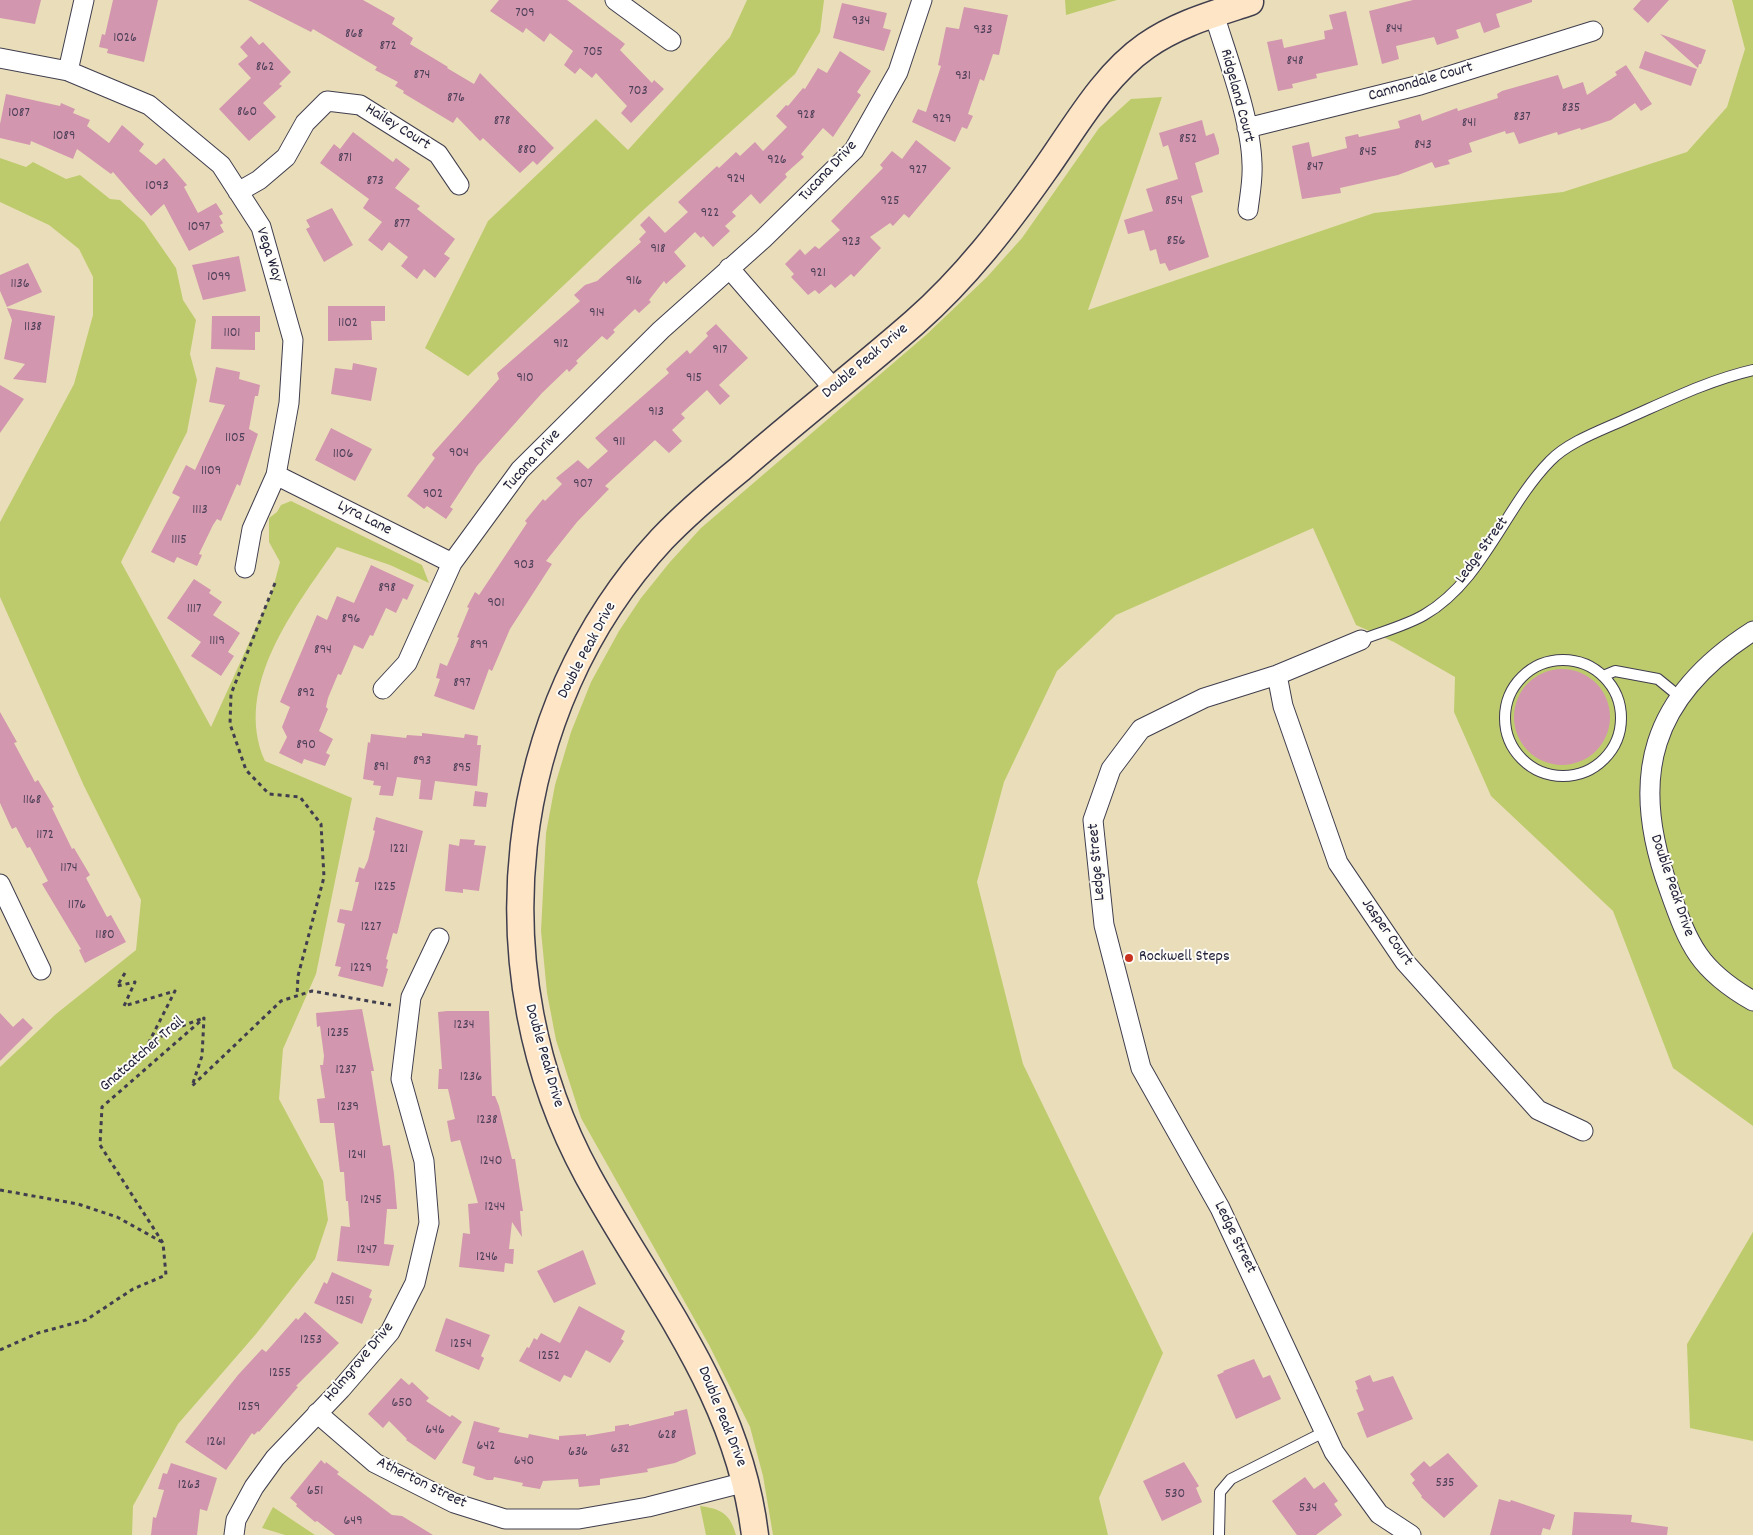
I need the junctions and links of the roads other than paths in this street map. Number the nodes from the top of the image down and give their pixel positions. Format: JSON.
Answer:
{"nodes":[{"id":1,"x":84,"y":0,"type":"edge"},
{"id":2,"x":615,"y":0,"type":"edge"},
{"id":3,"x":922,"y":0,"type":"edge"},
{"id":4,"x":1253,"y":1,"type":"edge"},
{"id":5,"x":1214,"y":14,"type":"junction"},
{"id":6,"x":1593,"y":31,"type":"dead end"},
{"id":7,"x":671,"y":41,"type":"dead end"},
{"id":8,"x":0,"y":58,"type":"edge"},
{"id":9,"x":68,"y":71,"type":"junction"},
{"id":10,"x":1247,"y":128,"type":"junction"},
{"id":11,"x":459,"y":185,"type":"dead end"},
{"id":12,"x":238,"y":192,"type":"junction"},
{"id":13,"x":1248,"y":210,"type":"dead end"},
{"id":14,"x":729,"y":268,"type":"junction"},
{"id":15,"x":1753,"y":370,"type":"edge"},
{"id":16,"x":834,"y":389,"type":"junction"},
{"id":17,"x":276,"y":475,"type":"junction"},
{"id":18,"x":452,"y":563,"type":"junction"},
{"id":19,"x":245,"y":568,"type":"dead end"},
{"id":20,"x":1753,"y":631,"type":"edge"},
{"id":21,"x":1361,"y":640,"type":"joint"},
{"id":22,"x":1278,"y":674,"type":"junction"},
{"id":23,"x":1603,"y":676,"type":"junction"},
{"id":24,"x":383,"y":690,"type":"dead end"},
{"id":25,"x":1680,"y":697,"type":"junction"},
{"id":26,"x":0,"y":884,"type":"edge"},
{"id":27,"x":439,"y":938,"type":"dead end"},
{"id":28,"x":41,"y":970,"type":"dead end"},
{"id":29,"x":1753,"y":1001,"type":"edge"},
{"id":30,"x":1583,"y":1131,"type":"dead end"},
{"id":31,"x":317,"y":1413,"type":"junction"},
{"id":32,"x":1324,"y":1432,"type":"junction"},
{"id":33,"x":746,"y":1482,"type":"junction"},
{"id":34,"x":234,"y":1535,"type":"edge"},
{"id":35,"x":755,"y":1535,"type":"edge"},
{"id":36,"x":1219,"y":1535,"type":"edge"},
{"id":37,"x":1411,"y":1535,"type":"edge"}],
"edges":[{"from":1,"to":9,"type":"street"},
{"from":2,"to":7,"type":"street"},
{"from":3,"to":14,"type":"street","name":"Tucana Drive"},
{"from":4,"to":5,"type":"street","name":"Double Peak Drive"},
{"from":5,"to":10,"type":"street","name":"Ridgeland Court"},
{"from":5,"to":16,"type":"street","name":"Double Peak Drive"},
{"from":6,"to":10,"type":"street","name":"Cannondale Court"},
{"from":8,"to":9,"type":"street","name":"Vega Way"},
{"from":9,"to":12,"type":"street","name":"Vega Way"},
{"from":10,"to":13,"type":"street","name":"Ridgeland Court"},
{"from":11,"to":12,"type":"street","name":"Hailey Court"},
{"from":12,"to":17,"type":"street","name":"Vega Way"},
{"from":14,"to":16,"type":"street"},
{"from":14,"to":18,"type":"street","name":"Tucana Drive"},
{"from":15,"to":21,"type":"lane","name":"Ledge Street"},
{"from":16,"to":33,"type":"street","name":"Double Peak Drive"},
{"from":17,"to":18,"type":"street","name":"Lyra Lane"},
{"from":17,"to":19,"type":"street","name":"Vega Way"},
{"from":18,"to":24,"type":"street","name":"Tucana Drive"},
{"from":20,"to":25,"type":"street","name":"Double Peak Drive"},
{"from":21,"to":22,"type":"street","name":"Ledge Street"},
{"from":22,"to":30,"type":"street","name":"Jasper Court"},
{"from":22,"to":32,"type":"street","name":"Ledge Street"},
{"from":23,"to":23,"type":"lane"},
{"from":23,"to":25,"type":"lane"},
{"from":25,"to":29,"type":"street","name":"Double Peak Drive"},
{"from":26,"to":28,"type":"street"},
{"from":27,"to":31,"type":"street","name":"Holmgrove Drive"},
{"from":31,"to":33,"type":"street","name":"Atherton Street"},
{"from":31,"to":34,"type":"street","name":"Holmgrove Drive"},
{"from":32,"to":36,"type":"lane"},
{"from":32,"to":37,"type":"street","name":"Ledge Street"},
{"from":33,"to":35,"type":"street","name":"Double Peak Drive"}]}
